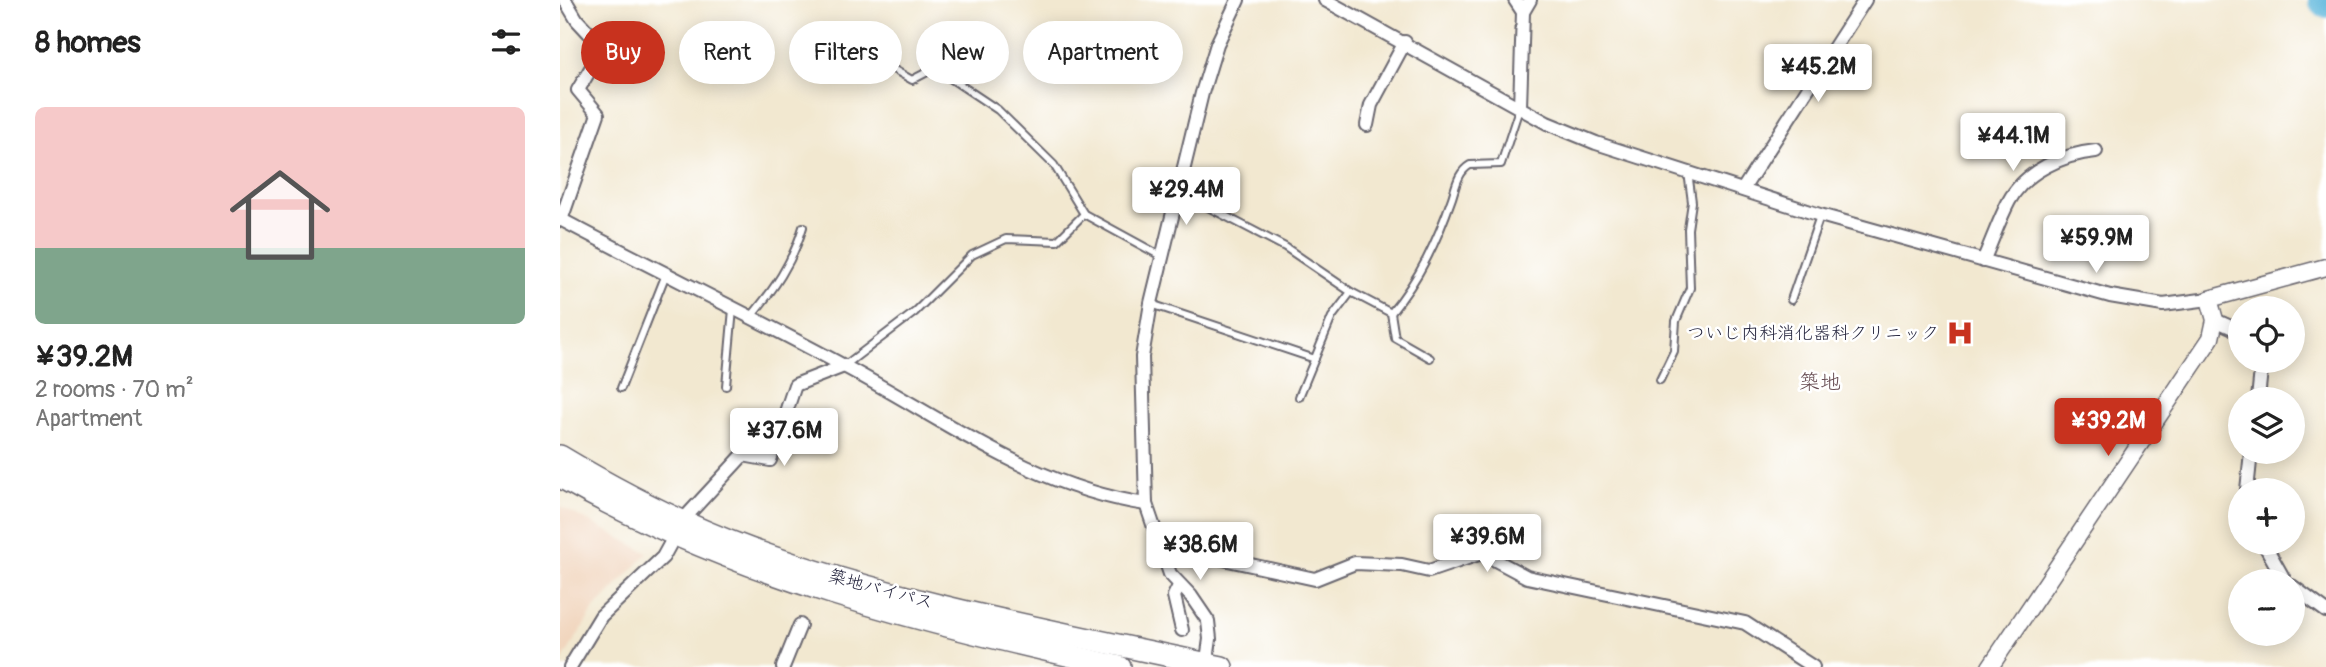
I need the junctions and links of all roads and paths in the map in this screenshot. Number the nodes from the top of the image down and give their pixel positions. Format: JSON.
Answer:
{"nodes":[{"id":1,"x":565,"y":0,"type":"edge"},
{"id":2,"x":1238,"y":0,"type":"edge"},
{"id":3,"x":1325,"y":0,"type":"edge"},
{"id":4,"x":1515,"y":0,"type":"edge"},
{"id":5,"x":1530,"y":0,"type":"edge"},
{"id":6,"x":1865,"y":0,"type":"edge"},
{"id":7,"x":1523,"y":12,"type":"junction"},
{"id":8,"x":1405,"y":42,"type":"junction"},
{"id":9,"x":902,"y":74,"type":"edge"},
{"id":10,"x":1520,"y":107,"type":"junction"},
{"id":11,"x":1367,"y":125,"type":"dead end"},
{"id":12,"x":2096,"y":151,"type":"dead end"},
{"id":13,"x":1688,"y":172,"type":"junction"},
{"id":14,"x":1743,"y":189,"type":"junction"},
{"id":15,"x":1177,"y":191,"type":"junction"},
{"id":16,"x":1084,"y":214,"type":"junction"},
{"id":17,"x":1821,"y":215,"type":"junction"},
{"id":18,"x":560,"y":219,"type":"edge"},
{"id":19,"x":803,"y":227,"type":"dead end"},
{"id":20,"x":1162,"y":256,"type":"junction"},
{"id":21,"x":1983,"y":261,"type":"junction"},
{"id":22,"x":2326,"y":267,"type":"edge"},
{"id":23,"x":666,"y":274,"type":"junction"},
{"id":24,"x":1351,"y":292,"type":"junction"},
{"id":25,"x":2209,"y":299,"type":"junction"},
{"id":26,"x":1791,"y":300,"type":"dead end"},
{"id":27,"x":1151,"y":303,"type":"junction"},
{"id":28,"x":733,"y":309,"type":"junction"},
{"id":29,"x":1391,"y":313,"type":"junction"},
{"id":30,"x":750,"y":318,"type":"junction"},
{"id":31,"x":2215,"y":320,"type":"junction"},
{"id":32,"x":2228,"y":326,"type":"edge"},
{"id":33,"x":1430,"y":358,"type":"dead end"},
{"id":34,"x":1315,"y":359,"type":"junction"},
{"id":35,"x":844,"y":366,"type":"junction"},
{"id":36,"x":1660,"y":380,"type":"dead end"},
{"id":37,"x":726,"y":386,"type":"dead end"},
{"id":38,"x":621,"y":387,"type":"dead end"},
{"id":39,"x":1299,"y":397,"type":"dead end"},
{"id":40,"x":560,"y":456,"type":"edge"},
{"id":41,"x":560,"y":477,"type":"edge"},
{"id":42,"x":1146,"y":504,"type":"junction"},
{"id":43,"x":678,"y":529,"type":"junction"},
{"id":44,"x":1162,"y":551,"type":"junction"},
{"id":45,"x":1179,"y":586,"type":"junction"},
{"id":46,"x":2305,"y":596,"type":"edge"},
{"id":47,"x":2326,"y":611,"type":"edge"},
{"id":48,"x":800,"y":625,"type":"dead end"},
{"id":49,"x":1182,"y":630,"type":"dead end"},
{"id":50,"x":1211,"y":666,"type":"edge"},
{"id":51,"x":570,"y":667,"type":"edge"},
{"id":52,"x":783,"y":667,"type":"edge"},
{"id":53,"x":1120,"y":667,"type":"edge"},
{"id":54,"x":1813,"y":667,"type":"edge"},
{"id":55,"x":1990,"y":667,"type":"edge"}],
"edges":[{"from":1,"to":18,"type":"street"},
{"from":2,"to":15,"type":"street"},
{"from":3,"to":8,"type":"street"},
{"from":4,"to":7,"type":"street"},
{"from":5,"to":7,"type":"street"},
{"from":6,"to":14,"type":"street"},
{"from":7,"to":10,"type":"street"},
{"from":8,"to":10,"type":"street"},
{"from":8,"to":11,"type":"street"},
{"from":9,"to":16,"type":"lane"},
{"from":10,"to":13,"type":"street"},
{"from":10,"to":29,"type":"lane"},
{"from":12,"to":21,"type":"street"},
{"from":13,"to":14,"type":"street"},
{"from":13,"to":36,"type":"lane"},
{"from":14,"to":17,"type":"street"},
{"from":15,"to":20,"type":"street"},
{"from":15,"to":24,"type":"lane"},
{"from":16,"to":20,"type":"lane"},
{"from":16,"to":35,"type":"lane"},
{"from":17,"to":21,"type":"street"},
{"from":17,"to":26,"type":"lane"},
{"from":18,"to":23,"type":"street"},
{"from":19,"to":30,"type":"lane"},
{"from":20,"to":27,"type":"street"},
{"from":21,"to":25,"type":"street"},
{"from":22,"to":25,"type":"street"},
{"from":23,"to":28,"type":"street"},
{"from":23,"to":38,"type":"lane"},
{"from":24,"to":29,"type":"lane"},
{"from":24,"to":34,"type":"lane"},
{"from":25,"to":31,"type":"street"},
{"from":27,"to":34,"type":"lane"},
{"from":27,"to":42,"type":"street"},
{"from":28,"to":30,"type":"street"},
{"from":28,"to":37,"type":"lane"},
{"from":29,"to":33,"type":"lane"},
{"from":30,"to":35,"type":"street"},
{"from":31,"to":32,"type":"street"},
{"from":31,"to":55,"type":"street"},
{"from":34,"to":39,"type":"lane"},
{"from":35,"to":42,"type":"street"},
{"from":35,"to":43,"type":"street"},
{"from":40,"to":43,"type":"highway","name":"築地バイパス"},
{"from":41,"to":43,"type":"highway","name":"築地バイパス"},
{"from":42,"to":44,"type":"street"},
{"from":43,"to":50,"type":"highway","name":"築地バイパス"},
{"from":43,"to":51,"type":"street"},
{"from":43,"to":53,"type":"highway","name":"築地バイパス"},
{"from":44,"to":45,"type":"street"},
{"from":44,"to":54,"type":"street"},
{"from":45,"to":49,"type":"street"},
{"from":45,"to":50,"type":"street"},
{"from":46,"to":47,"type":"street"},
{"from":48,"to":52,"type":"street"}]}
